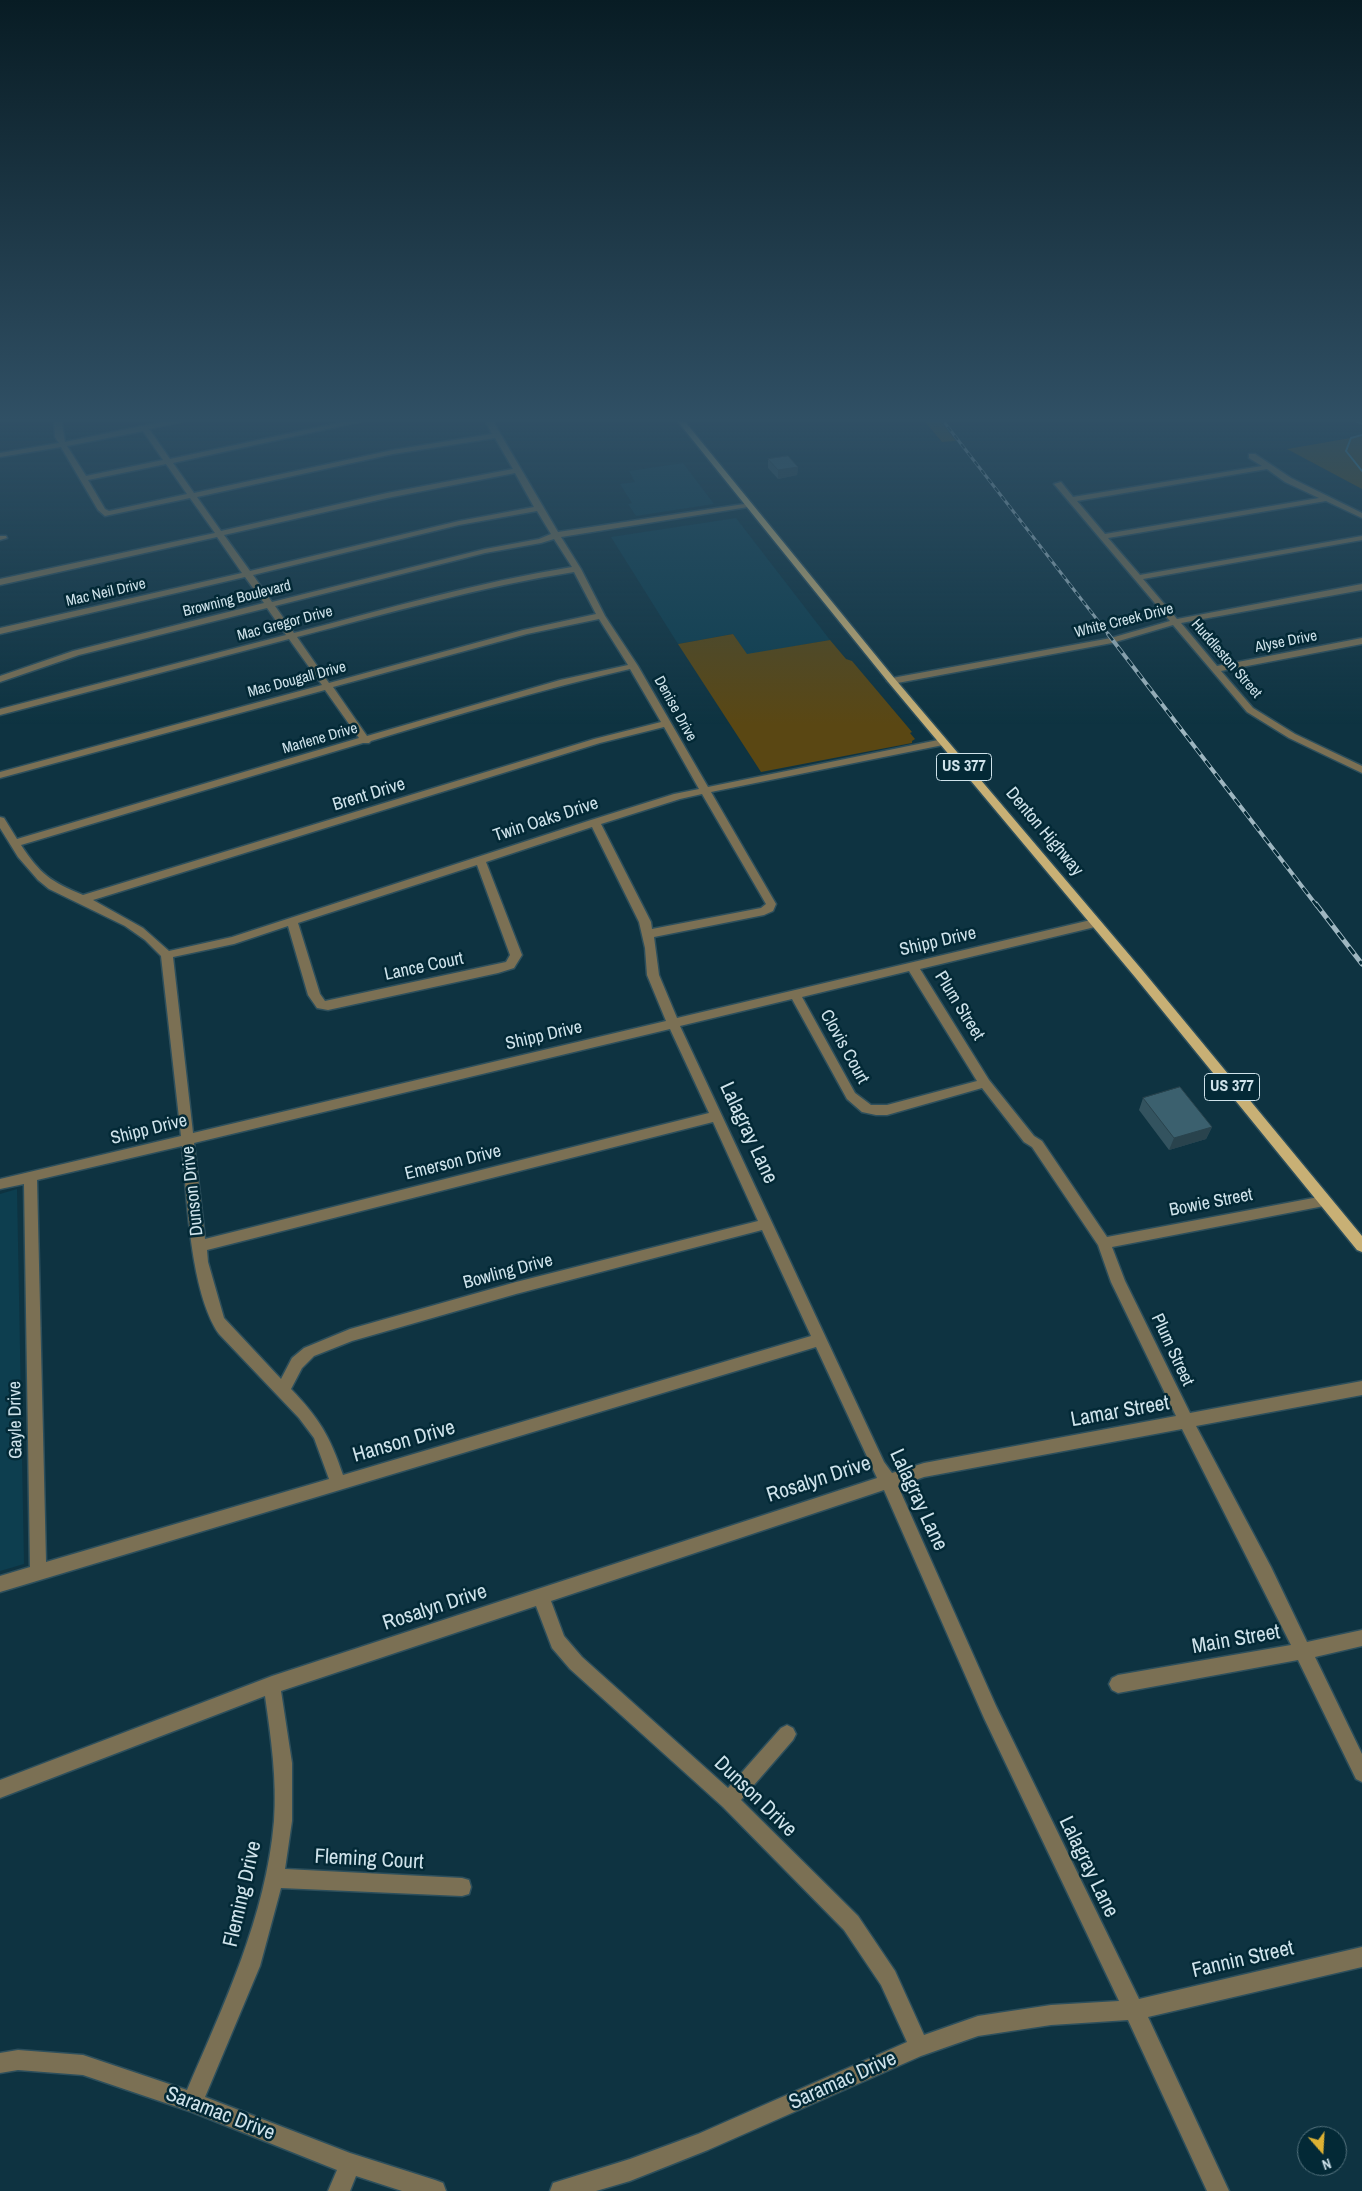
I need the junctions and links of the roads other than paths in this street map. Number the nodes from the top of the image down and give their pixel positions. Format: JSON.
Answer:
{"nodes":[{"id":1,"x":210,"y":520,"type":"edge"},
{"id":2,"x":274,"y":520,"type":"edge"},
{"id":3,"x":469,"y":520,"type":"edge"},
{"id":4,"x":547,"y":520,"type":"edge"},
{"id":5,"x":669,"y":520,"type":"edge"},
{"id":6,"x":760,"y":520,"type":"edge"},
{"id":7,"x":1088,"y":520,"type":"edge"},
{"id":8,"x":1201,"y":520,"type":"edge"},
{"id":9,"x":219,"y":533,"type":"junction"},
{"id":10,"x":1102,"y":537,"type":"junction"},
{"id":11,"x":559,"y":538,"type":"junction"},
{"id":12,"x":1362,"y":538,"type":"edge"},
{"id":13,"x":578,"y":569,"type":"junction"},
{"id":14,"x":247,"y":573,"type":"junction"},
{"id":15,"x":1136,"y":578,"type":"junction"},
{"id":16,"x":0,"y":582,"type":"edge"},
{"id":17,"x":1362,"y":587,"type":"edge"},
{"id":18,"x":269,"y":604,"type":"junction"},
{"id":19,"x":601,"y":616,"type":"junction"},
{"id":20,"x":1175,"y":622,"type":"junction"},
{"id":21,"x":0,"y":631,"type":"edge"},
{"id":22,"x":292,"y":637,"type":"junction"},
{"id":23,"x":1362,"y":641,"type":"edge"},
{"id":24,"x":633,"y":666,"type":"junction"},
{"id":25,"x":1216,"y":669,"type":"junction"},
{"id":26,"x":0,"y":678,"type":"edge"},
{"id":27,"x":892,"y":681,"type":"junction"},
{"id":28,"x":328,"y":686,"type":"junction"},
{"id":29,"x":0,"y":712,"type":"edge"},
{"id":30,"x":665,"y":724,"type":"junction"},
{"id":31,"x":366,"y":741,"type":"junction"},
{"id":32,"x":943,"y":742,"type":"junction"},
{"id":33,"x":1362,"y":770,"type":"edge"},
{"id":34,"x":0,"y":775,"type":"edge"},
{"id":35,"x":704,"y":791,"type":"junction"},
{"id":36,"x":0,"y":820,"type":"edge"},
{"id":37,"x":595,"y":822,"type":"junction"},
{"id":38,"x":15,"y":843,"type":"junction"},
{"id":39,"x":480,"y":860,"type":"junction"},
{"id":40,"x":83,"y":899,"type":"junction"},
{"id":41,"x":292,"y":921,"type":"junction"},
{"id":42,"x":1095,"y":923,"type":"junction"},
{"id":43,"x":648,"y":934,"type":"junction"},
{"id":44,"x":167,"y":955,"type":"junction"},
{"id":45,"x":912,"y":966,"type":"junction"},
{"id":46,"x":795,"y":994,"type":"junction"},
{"id":47,"x":673,"y":1023,"type":"junction"},
{"id":48,"x":985,"y":1083,"type":"junction"},
{"id":49,"x":717,"y":1116,"type":"junction"},
{"id":50,"x":188,"y":1138,"type":"junction"},
{"id":51,"x":30,"y":1177,"type":"junction"},
{"id":52,"x":0,"y":1184,"type":"edge"},
{"id":53,"x":1324,"y":1201,"type":"junction"},
{"id":54,"x":766,"y":1224,"type":"junction"},
{"id":55,"x":1104,"y":1243,"type":"junction"},
{"id":56,"x":199,"y":1246,"type":"junction"},
{"id":57,"x":1362,"y":1246,"type":"edge"},
{"id":58,"x":819,"y":1340,"type":"junction"},
{"id":59,"x":1362,"y":1388,"type":"edge"},
{"id":60,"x":282,"y":1390,"type":"junction"},
{"id":61,"x":1186,"y":1422,"type":"junction"},
{"id":62,"x":888,"y":1481,"type":"junction"},
{"id":63,"x":338,"y":1483,"type":"junction"},
{"id":64,"x":38,"y":1573,"type":"junction"},
{"id":65,"x":0,"y":1584,"type":"edge"},
{"id":66,"x":540,"y":1597,"type":"junction"},
{"id":67,"x":1362,"y":1638,"type":"edge"},
{"id":68,"x":1303,"y":1651,"type":"junction"},
{"id":69,"x":1118,"y":1684,"type":"dead end"},
{"id":70,"x":272,"y":1685,"type":"junction"},
{"id":71,"x":787,"y":1734,"type":"dead end"},
{"id":72,"x":1362,"y":1772,"type":"edge"},
{"id":73,"x":0,"y":1789,"type":"edge"},
{"id":74,"x":729,"y":1801,"type":"junction"},
{"id":75,"x":274,"y":1878,"type":"junction"},
{"id":76,"x":462,"y":1887,"type":"dead end"},
{"id":77,"x":1362,"y":1957,"type":"edge"},
{"id":78,"x":1134,"y":2010,"type":"junction"},
{"id":79,"x":919,"y":2047,"type":"junction"},
{"id":80,"x":0,"y":2063,"type":"edge"},
{"id":81,"x":192,"y":2102,"type":"junction"},
{"id":82,"x":350,"y":2164,"type":"junction"},
{"id":83,"x":338,"y":2191,"type":"edge"},
{"id":84,"x":435,"y":2191,"type":"edge"},
{"id":85,"x":561,"y":2191,"type":"edge"},
{"id":86,"x":1218,"y":2191,"type":"edge"}],
"edges":[{"from":1,"to":9,"type":"street"},
{"from":2,"to":9,"type":"street"},
{"from":3,"to":14,"type":"street","name":"Mac Neil Drive"},
{"from":4,"to":11,"type":"street","name":"Denise Drive"},
{"from":5,"to":11,"type":"street","name":"Browning Boulevard"},
{"from":6,"to":27,"type":"main road","name":"Denton Highway","number":"US 377"},
{"from":7,"to":10,"type":"street","name":"Huddleston Street"},
{"from":8,"to":10,"type":"street"},
{"from":9,"to":14,"type":"street"},
{"from":9,"to":16,"type":"street"},
{"from":10,"to":15,"type":"street","name":"Huddleston Street"},
{"from":11,"to":13,"type":"street","name":"Denise Drive"},
{"from":11,"to":18,"type":"street","name":"Browning Boulevard"},
{"from":12,"to":15,"type":"street"},
{"from":13,"to":19,"type":"street","name":"Denise Drive"},
{"from":13,"to":22,"type":"street","name":"Mac Gregor Drive"},
{"from":14,"to":18,"type":"street"},
{"from":14,"to":21,"type":"street","name":"Mac Neil Drive"},
{"from":15,"to":20,"type":"street","name":"Huddleston Street"},
{"from":17,"to":20,"type":"street","name":"White Creek Drive"},
{"from":18,"to":22,"type":"street"},
{"from":18,"to":26,"type":"street","name":"Browning Boulevard"},
{"from":19,"to":24,"type":"street","name":"Denise Drive"},
{"from":19,"to":28,"type":"street","name":"Mac Dougall Drive"},
{"from":20,"to":25,"type":"street","name":"Huddleston Street"},
{"from":20,"to":27,"type":"street","name":"White Creek Drive"},
{"from":22,"to":28,"type":"street"},
{"from":22,"to":29,"type":"street","name":"Mac Gregor Drive"},
{"from":23,"to":25,"type":"street","name":"Alyse Drive"},
{"from":24,"to":30,"type":"street","name":"Denise Drive"},
{"from":24,"to":31,"type":"street","name":"Marlene Drive"},
{"from":25,"to":33,"type":"street","name":"Huddleston Street"},
{"from":27,"to":32,"type":"main road","name":"Denton Highway","number":"US 377"},
{"from":28,"to":31,"type":"street"},
{"from":28,"to":34,"type":"street","name":"Mac Dougall Drive"},
{"from":30,"to":35,"type":"street","name":"Denise Drive"},
{"from":30,"to":40,"type":"street","name":"Brent Drive"},
{"from":31,"to":38,"type":"street","name":"Marlene Drive"},
{"from":32,"to":35,"type":"street","name":"Twin Oaks Drive"},
{"from":32,"to":42,"type":"main road","name":"Denton Highway","number":"US 377"},
{"from":35,"to":37,"type":"street","name":"Twin Oaks Drive"},
{"from":35,"to":43,"type":"street","name":"Denise Drive"},
{"from":36,"to":38,"type":"street"},
{"from":37,"to":39,"type":"street","name":"Twin Oaks Drive"},
{"from":37,"to":43,"type":"street","name":"Lalagray Lane"},
{"from":38,"to":40,"type":"street"},
{"from":39,"to":41,"type":"street","name":"Twin Oaks Drive"},
{"from":39,"to":41,"type":"street","name":"Lance Court"},
{"from":40,"to":44,"type":"street"},
{"from":41,"to":44,"type":"street","name":"Twin Oaks Drive"},
{"from":42,"to":45,"type":"street","name":"Shipp Drive"},
{"from":42,"to":53,"type":"main road","name":"Denton Highway","number":"US 377"},
{"from":43,"to":47,"type":"street","name":"Lalagray Lane"},
{"from":44,"to":50,"type":"street","name":"Dunson Drive"},
{"from":45,"to":46,"type":"street","name":"Shipp Drive"},
{"from":45,"to":48,"type":"street","name":"Plum Street"},
{"from":46,"to":47,"type":"street","name":"Shipp Drive"},
{"from":46,"to":48,"type":"street","name":"Clovis Court"},
{"from":47,"to":49,"type":"street","name":"Lalagray Lane"},
{"from":47,"to":50,"type":"street","name":"Shipp Drive"},
{"from":48,"to":55,"type":"street","name":"Plum Street"},
{"from":49,"to":54,"type":"street","name":"Lalagray Lane"},
{"from":49,"to":56,"type":"street","name":"Emerson Drive"},
{"from":50,"to":51,"type":"street","name":"Shipp Drive"},
{"from":50,"to":56,"type":"street","name":"Dunson Drive"},
{"from":51,"to":52,"type":"street","name":"Shipp Drive"},
{"from":51,"to":64,"type":"street","name":"Gayle Drive"},
{"from":53,"to":55,"type":"street","name":"Bowie Street"},
{"from":53,"to":57,"type":"main road","name":"Denton Highway","number":"US 377"},
{"from":54,"to":58,"type":"street","name":"Lalagray Lane"},
{"from":54,"to":60,"type":"street","name":"Bowling Drive"},
{"from":55,"to":61,"type":"street","name":"Plum Street"},
{"from":56,"to":60,"type":"street","name":"Dunson Drive"},
{"from":58,"to":62,"type":"street","name":"Lalagray Lane"},
{"from":58,"to":63,"type":"street","name":"Hanson Drive"},
{"from":59,"to":61,"type":"street","name":"Lamar Street"},
{"from":60,"to":63,"type":"street","name":"Dunson Drive"},
{"from":61,"to":62,"type":"street","name":"Lamar Street"},
{"from":61,"to":68,"type":"street","name":"Plum Street"},
{"from":62,"to":66,"type":"street","name":"Rosalyn Drive"},
{"from":62,"to":78,"type":"street","name":"Lalagray Lane"},
{"from":63,"to":64,"type":"street","name":"Hanson Drive"},
{"from":64,"to":65,"type":"street","name":"Hanson Drive"},
{"from":66,"to":70,"type":"street","name":"Rosalyn Drive"},
{"from":66,"to":74,"type":"street","name":"Dunson Drive"},
{"from":67,"to":68,"type":"street","name":"Main Street"},
{"from":68,"to":69,"type":"street","name":"Main Street"},
{"from":68,"to":72,"type":"street","name":"Plum Street"},
{"from":70,"to":73,"type":"street","name":"Rosalyn Drive"},
{"from":70,"to":75,"type":"street","name":"Fleming Drive"},
{"from":71,"to":74,"type":"street"},
{"from":74,"to":79,"type":"street","name":"Dunson Drive"},
{"from":75,"to":76,"type":"street","name":"Fleming Court"},
{"from":75,"to":81,"type":"street","name":"Fleming Drive"},
{"from":77,"to":78,"type":"street","name":"Fannin Street"},
{"from":78,"to":79,"type":"street","name":"Saramac Drive"},
{"from":78,"to":86,"type":"street","name":"Lalagray Lane"},
{"from":79,"to":85,"type":"street","name":"Saramac Drive"},
{"from":80,"to":81,"type":"street","name":"Saramac Drive"},
{"from":81,"to":82,"type":"street","name":"Saramac Drive"},
{"from":82,"to":83,"type":"street"},
{"from":82,"to":84,"type":"street","name":"Saramac Drive"}]}
